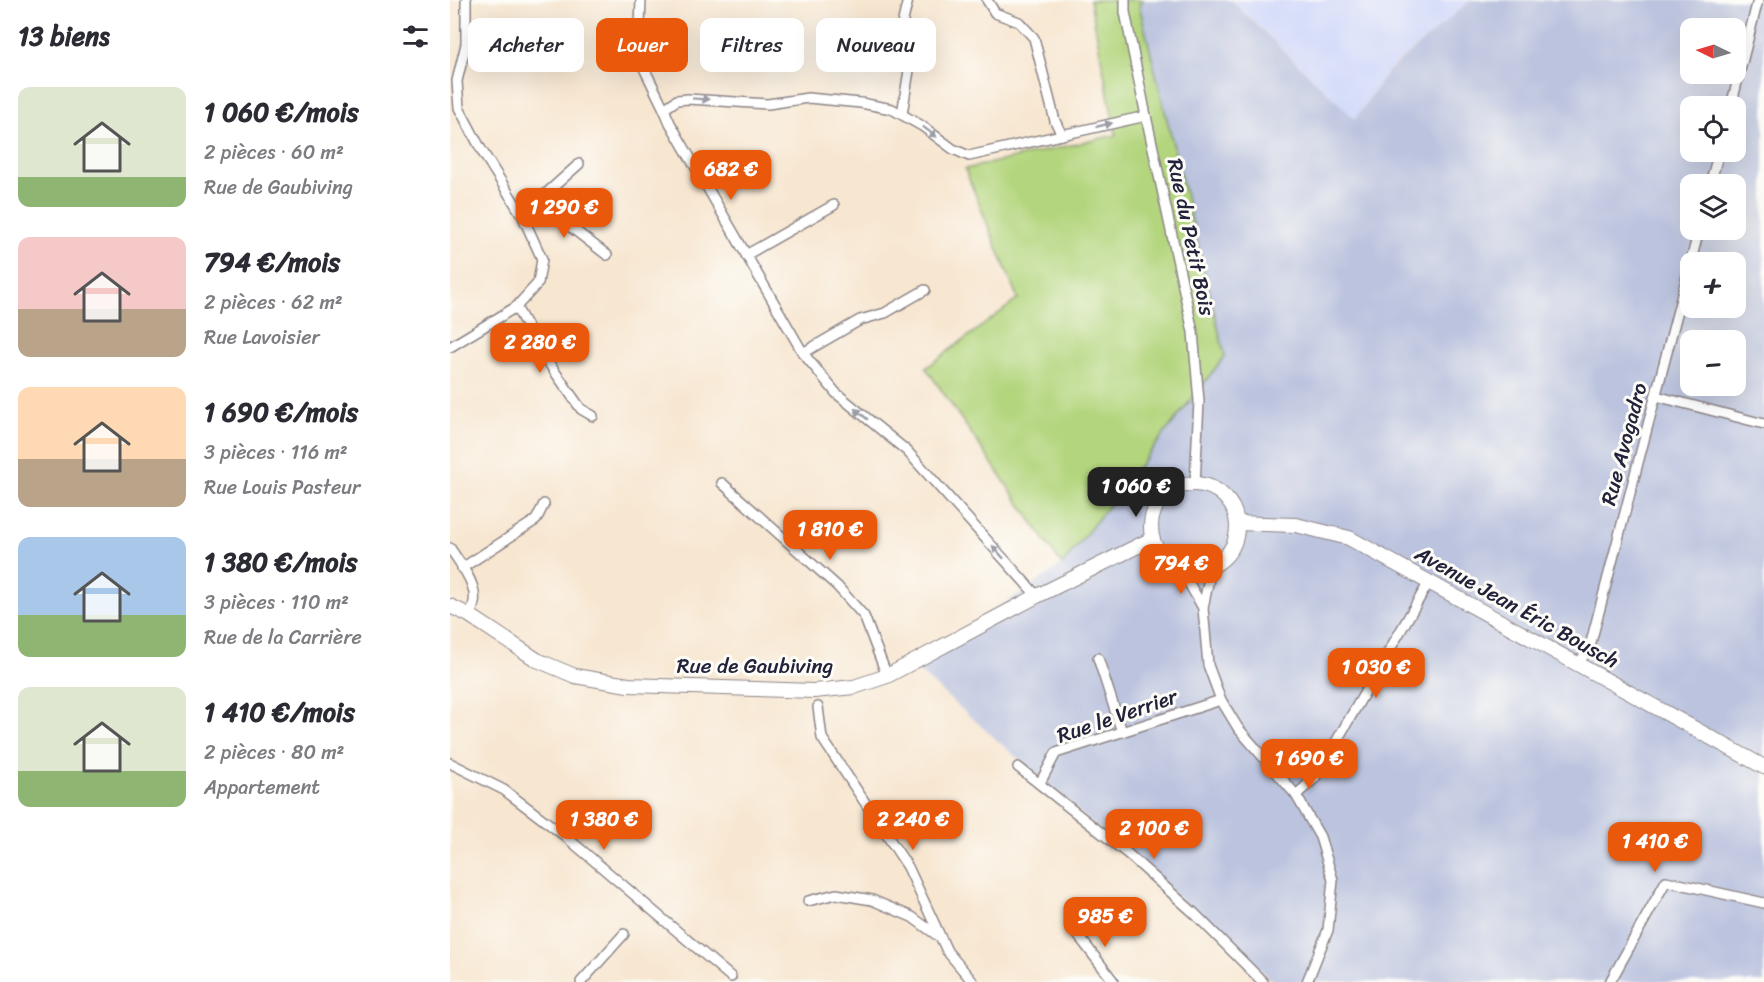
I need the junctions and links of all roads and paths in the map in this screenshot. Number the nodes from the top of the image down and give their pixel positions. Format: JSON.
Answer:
{"nodes":[{"id":1,"x":466,"y":0,"type":"edge"},
{"id":2,"x":641,"y":0,"type":"edge"},
{"id":3,"x":908,"y":0,"type":"edge"},
{"id":4,"x":987,"y":0,"type":"edge"},
{"id":5,"x":1125,"y":0,"type":"edge"},
{"id":6,"x":1758,"y":0,"type":"edge"},
{"id":7,"x":1734,"y":96,"type":"edge"},
{"id":8,"x":664,"y":109,"type":"junction"},
{"id":9,"x":902,"y":114,"type":"junction"},
{"id":10,"x":1146,"y":116,"type":"junction"},
{"id":11,"x":1062,"y":135,"type":"junction"},
{"id":12,"x":579,"y":164,"type":"dead end"},
{"id":13,"x":538,"y":202,"type":"junction"},
{"id":14,"x":834,"y":205,"type":"dead end"},
{"id":15,"x":522,"y":215,"type":"junction"},
{"id":16,"x":1696,"y":240,"type":"edge"},
{"id":17,"x":607,"y":255,"type":"dead end"},
{"id":18,"x":746,"y":255,"type":"junction"},
{"id":19,"x":925,"y":290,"type":"dead end"},
{"id":20,"x":516,"y":307,"type":"junction"},
{"id":21,"x":450,"y":347,"type":"edge"},
{"id":22,"x":803,"y":353,"type":"junction"},
{"id":23,"x":1656,"y":396,"type":"junction"},
{"id":24,"x":592,"y":416,"type":"dead end"},
{"id":25,"x":1764,"y":424,"type":"edge"},
{"id":26,"x":722,"y":483,"type":"dead end"},
{"id":27,"x":1195,"y":484,"type":"junction"},
{"id":28,"x":544,"y":504,"type":"dead end"},
{"id":29,"x":1237,"y":523,"type":"junction"},
{"id":30,"x":1152,"y":538,"type":"junction"},
{"id":31,"x":450,"y":548,"type":"edge"},
{"id":32,"x":462,"y":568,"type":"junction"},
{"id":33,"x":1210,"y":568,"type":"junction"},
{"id":34,"x":1181,"y":569,"type":"junction"},
{"id":35,"x":1429,"y":582,"type":"junction"},
{"id":36,"x":1037,"y":596,"type":"junction"},
{"id":37,"x":450,"y":606,"type":"edge"},
{"id":38,"x":1203,"y":608,"type":"junction"},
{"id":39,"x":469,"y":615,"type":"junction"},
{"id":40,"x":1098,"y":658,"type":"dead end"},
{"id":41,"x":1578,"y":665,"type":"junction"},
{"id":42,"x":887,"y":676,"type":"junction"},
{"id":43,"x":1221,"y":700,"type":"junction"},
{"id":44,"x":818,"y":707,"type":"dead end"},
{"id":45,"x":1122,"y":732,"type":"junction"},
{"id":46,"x":450,"y":763,"type":"edge"},
{"id":47,"x":1018,"y":767,"type":"dead end"},
{"id":48,"x":1764,"y":767,"type":"edge"},
{"id":49,"x":1040,"y":783,"type":"junction"},
{"id":50,"x":1296,"y":795,"type":"junction"},
{"id":51,"x":808,"y":900,"type":"dead end"},
{"id":52,"x":1764,"y":903,"type":"edge"},
{"id":53,"x":1077,"y":922,"type":"dead end"},
{"id":54,"x":624,"y":934,"type":"dead end"},
{"id":55,"x":941,"y":938,"type":"junction"},
{"id":56,"x":731,"y":977,"type":"dead end"},
{"id":57,"x":581,"y":982,"type":"edge"},
{"id":58,"x":973,"y":982,"type":"edge"},
{"id":59,"x":1114,"y":982,"type":"edge"},
{"id":60,"x":1263,"y":982,"type":"edge"},
{"id":61,"x":1307,"y":982,"type":"edge"},
{"id":62,"x":1610,"y":982,"type":"edge"}],
"edges":[{"from":1,"to":15,"type":"street"},
{"from":2,"to":8,"type":"street"},
{"from":3,"to":9,"type":"street"},
{"from":4,"to":11,"type":"street"},
{"from":5,"to":10,"type":"street","name":"Rue du Petit Bois"},
{"from":6,"to":7,"type":"street"},
{"from":8,"to":9,"type":"street","one_way":true},
{"from":8,"to":18,"type":"street"},
{"from":9,"to":11,"type":"street","one_way":true},
{"from":11,"to":10,"type":"street","one_way":true},
{"from":10,"to":27,"type":"street","name":"Rue du Petit Bois"},
{"from":12,"to":13,"type":"street"},
{"from":13,"to":15,"type":"street"},
{"from":13,"to":17,"type":"street"},
{"from":14,"to":18,"type":"street"},
{"from":15,"to":20,"type":"street"},
{"from":16,"to":23,"type":"street","name":"Rue Avogadro"},
{"from":18,"to":22,"type":"street"},
{"from":19,"to":22,"type":"street"},
{"from":20,"to":21,"type":"street"},
{"from":20,"to":24,"type":"street"},
{"from":36,"to":22,"type":"street","one_way":true},
{"from":23,"to":25,"type":"street"},
{"from":23,"to":41,"type":"street","name":"Rue Avogadro"},
{"from":26,"to":42,"type":"street"},
{"from":27,"to":29,"type":"main road"},
{"from":27,"to":30,"type":"main road"},
{"from":28,"to":32,"type":"street"},
{"from":29,"to":33,"type":"main road"},
{"from":29,"to":35,"type":"main road","name":"Avenue Jean Éric Bousch"},
{"from":30,"to":34,"type":"main road"},
{"from":30,"to":36,"type":"main road","name":"Rue de Gaubiving"},
{"from":31,"to":32,"type":"street"},
{"from":32,"to":39,"type":"street"},
{"from":33,"to":34,"type":"main road"},
{"from":33,"to":38,"type":"street"},
{"from":34,"to":38,"type":"street"},
{"from":35,"to":41,"type":"main road","name":"Avenue Jean Éric Bousch"},
{"from":35,"to":50,"type":"street"},
{"from":36,"to":42,"type":"main road","name":"Rue de Gaubiving"},
{"from":37,"to":39,"type":"main road","name":"Rue de Gaubiving"},
{"from":38,"to":43,"type":"street"},
{"from":39,"to":42,"type":"main road","name":"Rue de Gaubiving"},
{"from":40,"to":45,"type":"street"},
{"from":41,"to":48,"type":"main road","name":"Avenue Jean Éric Bousch"},
{"from":43,"to":45,"type":"street","name":"Rue le Verrier"},
{"from":43,"to":50,"type":"street"},
{"from":44,"to":55,"type":"street"},
{"from":45,"to":49,"type":"street","name":"Rue le Verrier"},
{"from":46,"to":56,"type":"street"},
{"from":47,"to":49,"type":"street"},
{"from":49,"to":60,"type":"street"},
{"from":50,"to":61,"type":"street"},
{"from":51,"to":55,"type":"street"},
{"from":52,"to":62,"type":"street"},
{"from":53,"to":59,"type":"street"},
{"from":54,"to":57,"type":"street"},
{"from":55,"to":58,"type":"street"}]}
